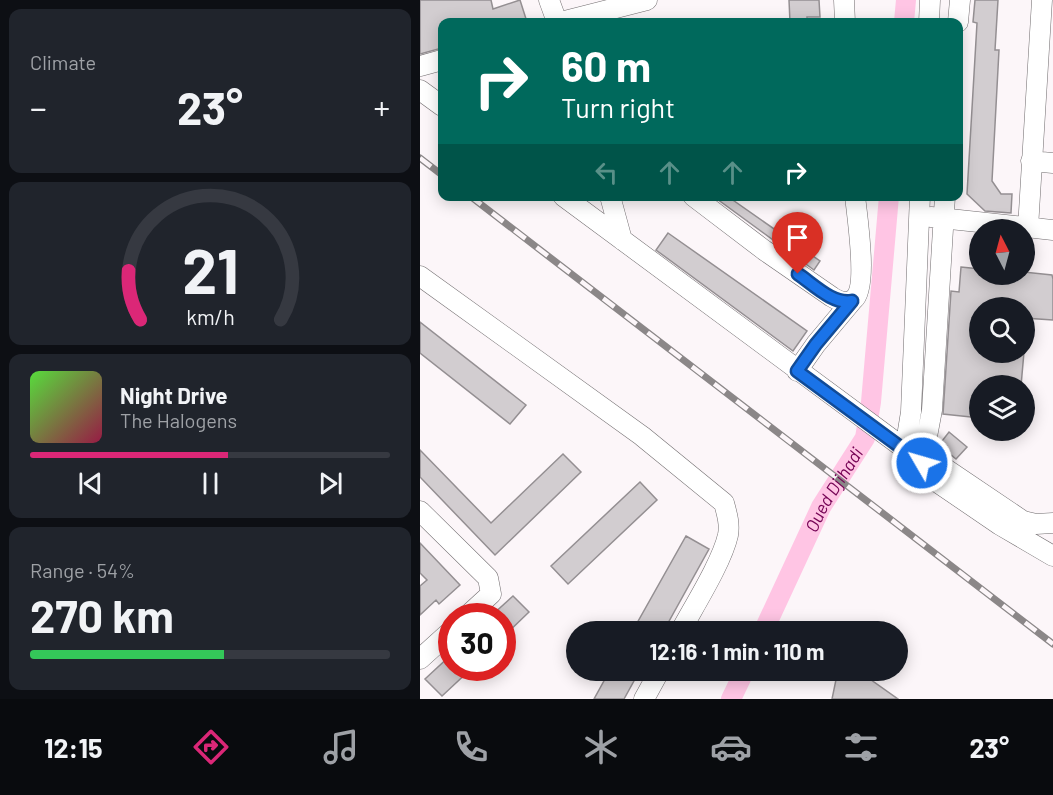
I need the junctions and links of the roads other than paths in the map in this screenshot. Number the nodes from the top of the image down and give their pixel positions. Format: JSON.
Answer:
{"nodes":[{"id":1,"x":549,"y":0,"type":"edge"},
{"id":2,"x":647,"y":0,"type":"edge"},
{"id":3,"x":844,"y":0,"type":"edge"},
{"id":4,"x":930,"y":0,"type":"edge"},
{"id":5,"x":960,"y":0,"type":"edge"},
{"id":6,"x":1042,"y":0,"type":"edge"},
{"id":7,"x":557,"y":18,"type":"edge"},
{"id":8,"x":575,"y":18,"type":"edge"},
{"id":9,"x":845,"y":18,"type":"edge"},
{"id":10,"x":929,"y":18,"type":"edge"},
{"id":11,"x":958,"y":18,"type":"edge"},
{"id":12,"x":438,"y":61,"type":"edge"},
{"id":13,"x":420,"y":66,"type":"edge"},
{"id":14,"x":420,"y":90,"type":"edge"},
{"id":15,"x":438,"y":103,"type":"edge"},
{"id":16,"x":1031,"y":161,"type":"junction"},
{"id":17,"x":1053,"y":163,"type":"edge"},
{"id":18,"x":570,"y":201,"type":"edge"},
{"id":19,"x":611,"y":201,"type":"edge"},
{"id":20,"x":700,"y":201,"type":"edge"},
{"id":21,"x":856,"y":201,"type":"edge"},
{"id":22,"x":945,"y":201,"type":"edge"},
{"id":23,"x":920,"y":206,"type":"edge"},
{"id":24,"x":943,"y":219,"type":"junction"},
{"id":25,"x":1028,"y":219,"type":"edge"},
{"id":26,"x":969,"y":222,"type":"edge"},
{"id":27,"x":1035,"y":229,"type":"edge"},
{"id":28,"x":1053,"y":230,"type":"edge"},
{"id":29,"x":622,"y":240,"type":"junction"},
{"id":30,"x":420,"y":276,"type":"edge"},
{"id":31,"x":852,"y":301,"type":"junction"},
{"id":32,"x":797,"y":371,"type":"junction"},
{"id":33,"x":904,"y":449,"type":"junction"},
{"id":34,"x":922,"y":463,"type":"junction"},
{"id":35,"x":420,"y":511,"type":"edge"},
{"id":36,"x":1052,"y":522,"type":"edge"},
{"id":37,"x":1045,"y":552,"type":"edge"},
{"id":38,"x":481,"y":603,"type":"edge"},
{"id":39,"x":686,"y":621,"type":"edge"},
{"id":40,"x":438,"y":642,"type":"edge"},
{"id":41,"x":420,"y":658,"type":"edge"},
{"id":42,"x":654,"y":681,"type":"edge"},
{"id":43,"x":644,"y":699,"type":"edge"}],
"edges":[{"from":1,"to":7,"type":"street"},
{"from":2,"to":8,"type":"street"},
{"from":3,"to":9,"type":"street"},
{"from":4,"to":10,"type":"street"},
{"from":5,"to":11,"type":"street"},
{"from":6,"to":16,"type":"street"},
{"from":12,"to":13,"type":"street"},
{"from":14,"to":15,"type":"street"},
{"from":16,"to":17,"type":"street"},
{"from":16,"to":25,"type":"street"},
{"from":18,"to":29,"type":"street"},
{"from":19,"to":29,"type":"street"},
{"from":20,"to":31,"type":"street"},
{"from":21,"to":31,"type":"street"},
{"from":22,"to":24,"type":"street"},
{"from":23,"to":24,"type":"street"},
{"from":23,"to":33,"type":"street"},
{"from":24,"to":26,"type":"street"},
{"from":24,"to":34,"type":"street"},
{"from":27,"to":28,"type":"street"},
{"from":29,"to":32,"type":"street"},
{"from":30,"to":39,"type":"street"},
{"from":31,"to":32,"type":"street"},
{"from":32,"to":33,"type":"street"},
{"from":33,"to":34,"type":"street"},
{"from":34,"to":36,"type":"street"},
{"from":34,"to":37,"type":"street"},
{"from":35,"to":38,"type":"street"},
{"from":36,"to":37,"type":"street"},
{"from":40,"to":41,"type":"street"},
{"from":42,"to":43,"type":"street"}]}
